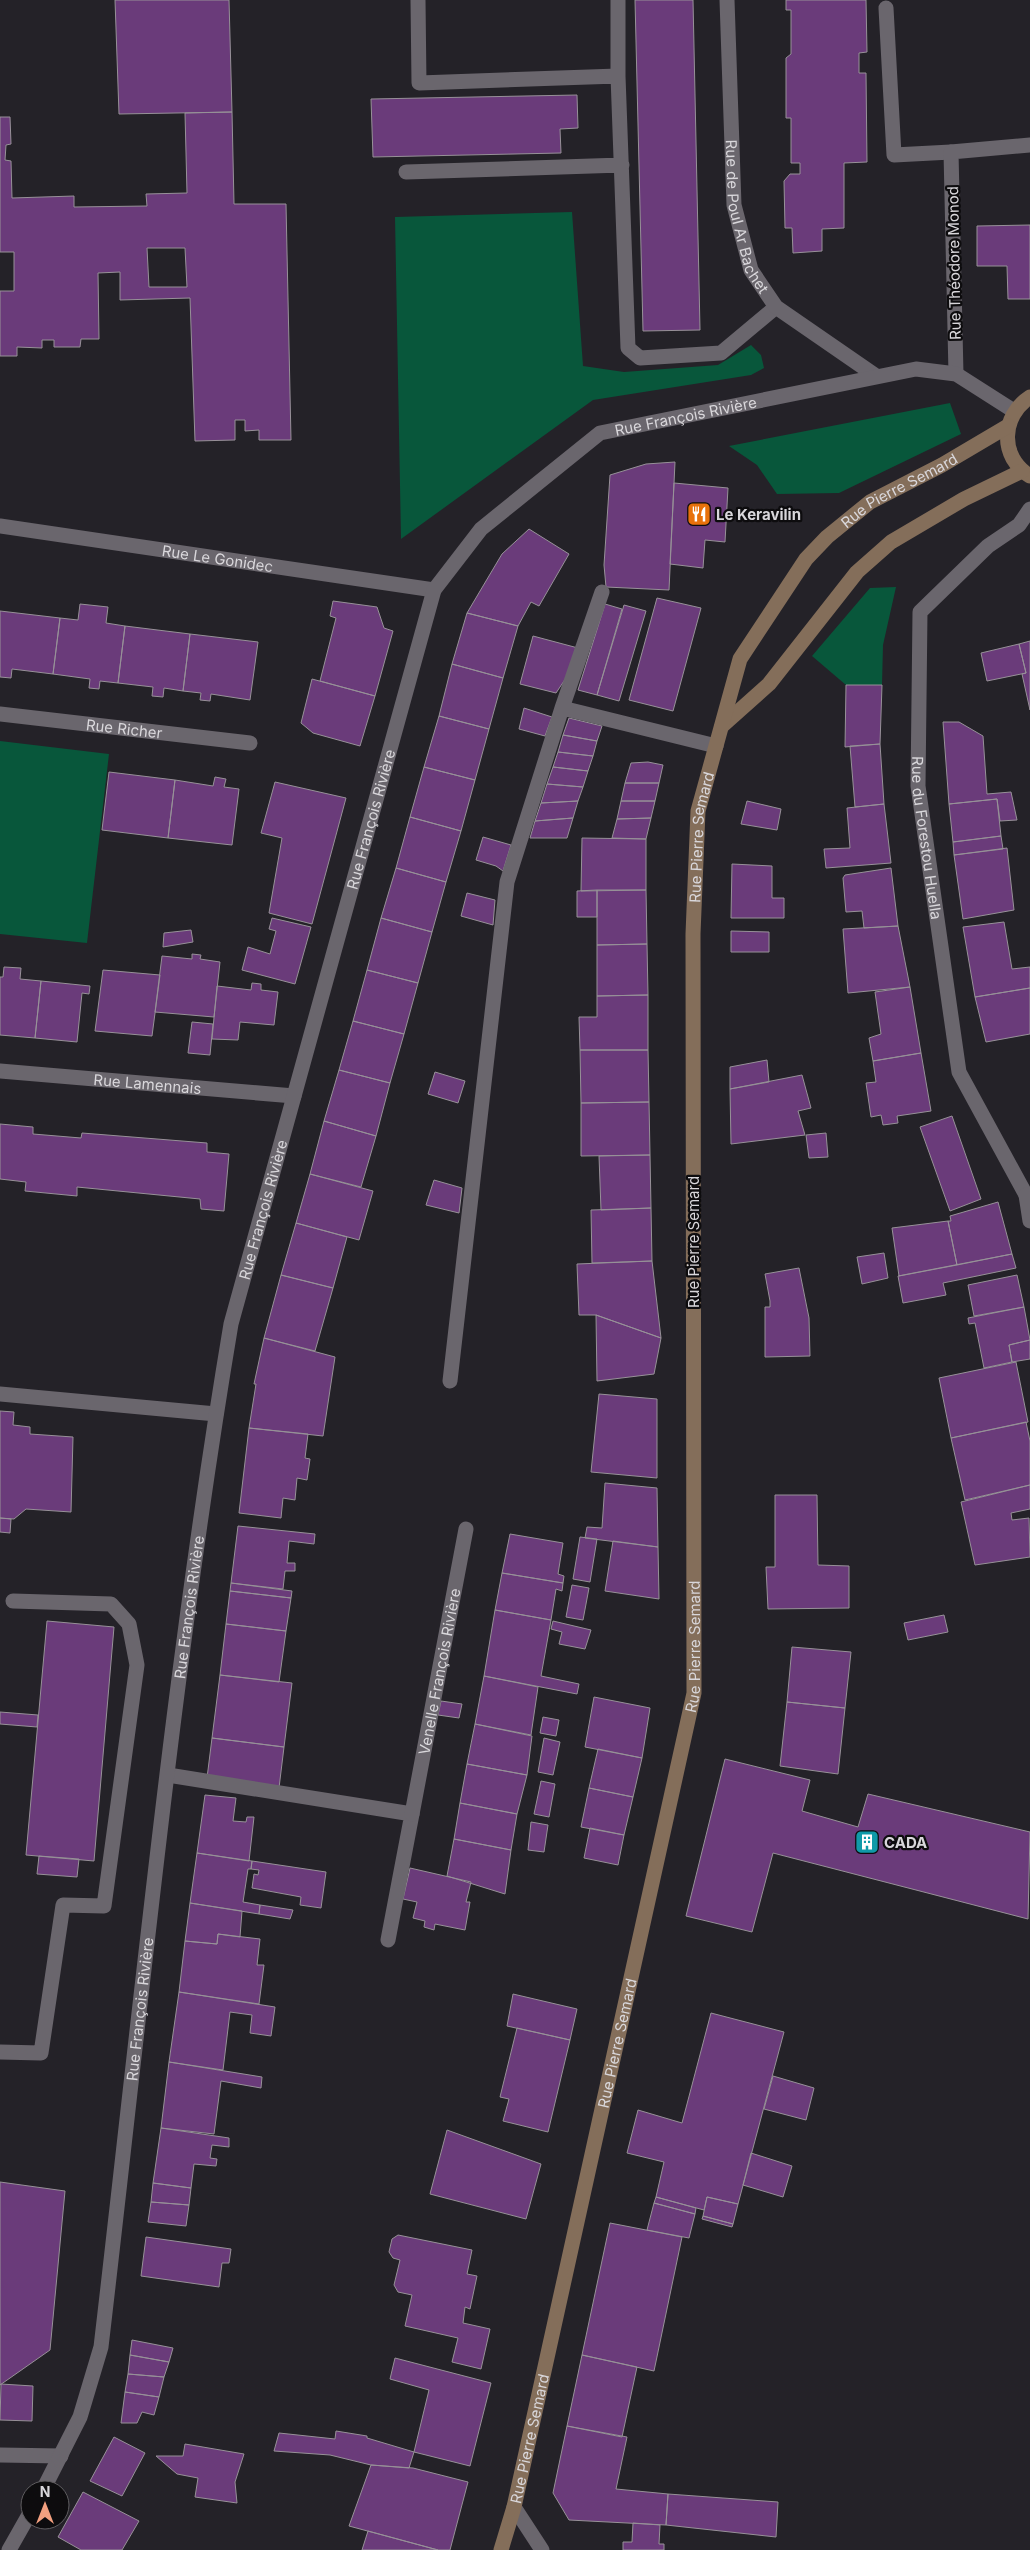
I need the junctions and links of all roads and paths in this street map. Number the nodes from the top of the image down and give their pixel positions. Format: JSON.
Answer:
{"nodes":[{"id":1,"x":418,"y":0,"type":"edge"},
{"id":2,"x":618,"y":0,"type":"edge"},
{"id":3,"x":728,"y":0,"type":"edge"},
{"id":4,"x":886,"y":8,"type":"dead end"},
{"id":5,"x":618,"y":76,"type":"junction"},
{"id":6,"x":1030,"y":145,"type":"edge"},
{"id":7,"x":951,"y":152,"type":"junction"},
{"id":8,"x":622,"y":166,"type":"junction"},
{"id":9,"x":406,"y":172,"type":"dead end"},
{"id":10,"x":776,"y":307,"type":"junction"},
{"id":11,"x":956,"y":374,"type":"junction"},
{"id":12,"x":876,"y":376,"type":"junction"},
{"id":13,"x":1030,"y":397,"type":"edge"},
{"id":14,"x":1014,"y":411,"type":"junction"},
{"id":15,"x":1008,"y":426,"type":"junction"},
{"id":16,"x":1026,"y":473,"type":"edge"},
{"id":17,"x":1030,"y":509,"type":"edge"},
{"id":18,"x":0,"y":526,"type":"edge"},
{"id":19,"x":434,"y":590,"type":"junction"},
{"id":20,"x":602,"y":592,"type":"dead end"},
{"id":21,"x":562,"y":708,"type":"junction"},
{"id":22,"x":0,"y":714,"type":"edge"},
{"id":23,"x":722,"y":726,"type":"junction"},
{"id":24,"x":250,"y":743,"type":"dead end"},
{"id":25,"x":716,"y":746,"type":"junction"},
{"id":26,"x":0,"y":1071,"type":"edge"},
{"id":27,"x":294,"y":1096,"type":"junction"},
{"id":28,"x":1028,"y":1197,"type":"edge"},
{"id":29,"x":1030,"y":1221,"type":"edge"},
{"id":30,"x":450,"y":1381,"type":"dead end"},
{"id":31,"x":0,"y":1394,"type":"edge"},
{"id":32,"x":216,"y":1414,"type":"junction"},
{"id":33,"x":466,"y":1529,"type":"dead end"},
{"id":34,"x":13,"y":1601,"type":"dead end"},
{"id":35,"x":168,"y":1775,"type":"junction"},
{"id":36,"x":412,"y":1814,"type":"junction"},
{"id":37,"x":388,"y":1940,"type":"dead end"},
{"id":38,"x":0,"y":2052,"type":"edge"},
{"id":39,"x":0,"y":2455,"type":"edge"},
{"id":40,"x":61,"y":2456,"type":"junction"},
{"id":41,"x":48,"y":2480,"type":"edge"},
{"id":42,"x":514,"y":2507,"type":"junction"},
{"id":43,"x":20,"y":2530,"type":"edge"},
{"id":44,"x":9,"y":2550,"type":"edge"},
{"id":45,"x":501,"y":2550,"type":"edge"},
{"id":46,"x":542,"y":2550,"type":"edge"}],
"edges":[{"from":1,"to":5,"type":"street"},
{"from":2,"to":5,"type":"street"},
{"from":3,"to":10,"type":"street","name":"Rue de Poul Ar Bachet"},
{"from":4,"to":7,"type":"street"},
{"from":5,"to":8,"type":"street"},
{"from":6,"to":7,"type":"street"},
{"from":7,"to":11,"type":"street","name":"Rue Théodore Monod"},
{"from":8,"to":9,"type":"street"},
{"from":8,"to":10,"type":"street"},
{"from":10,"to":12,"type":"street","name":"Rue de Poul Ar Bachet"},
{"from":11,"to":12,"type":"street","name":"Rue François Rivière"},
{"from":11,"to":14,"type":"street","name":"Rue François Rivière"},
{"from":12,"to":19,"type":"street","name":"Rue François Rivière"},
{"from":13,"to":14,"type":"main road"},
{"from":14,"to":15,"type":"main road"},
{"from":15,"to":16,"type":"main road"},
{"from":15,"to":23,"type":"main road","name":"Rue Pierre Semard"},
{"from":16,"to":23,"type":"main road"},
{"from":17,"to":28,"type":"street","name":"Rue du Forestou Huella"},
{"from":18,"to":19,"type":"street","name":"Rue Le Gonidec"},
{"from":19,"to":27,"type":"street","name":"Rue François Rivière"},
{"from":20,"to":21,"type":"street"},
{"from":21,"to":25,"type":"street"},
{"from":21,"to":30,"type":"street"},
{"from":22,"to":24,"type":"street","name":"Rue Richer"},
{"from":23,"to":25,"type":"main road","name":"Rue Pierre Semard"},
{"from":25,"to":42,"type":"main road","name":"Rue Pierre Semard"},
{"from":26,"to":27,"type":"street","name":"Rue Lamennais"},
{"from":27,"to":32,"type":"street","name":"Rue François Rivière"},
{"from":28,"to":29,"type":"street","name":"Rue du Forestou Huella"},
{"from":31,"to":32,"type":"street"},
{"from":32,"to":35,"type":"street","name":"Rue François Rivière"},
{"from":33,"to":36,"type":"street","name":"Venelle François Rivière"},
{"from":34,"to":38,"type":"street"},
{"from":35,"to":36,"type":"street"},
{"from":35,"to":40,"type":"street","name":"Rue François Rivière"},
{"from":36,"to":37,"type":"street","name":"Venelle François Rivière"},
{"from":39,"to":40,"type":"street"},
{"from":40,"to":41,"type":"street","name":"Rue François Rivière"},
{"from":42,"to":45,"type":"main road","name":"Rue Pierre Semard"},
{"from":42,"to":46,"type":"street"},
{"from":43,"to":44,"type":"street"}]}
